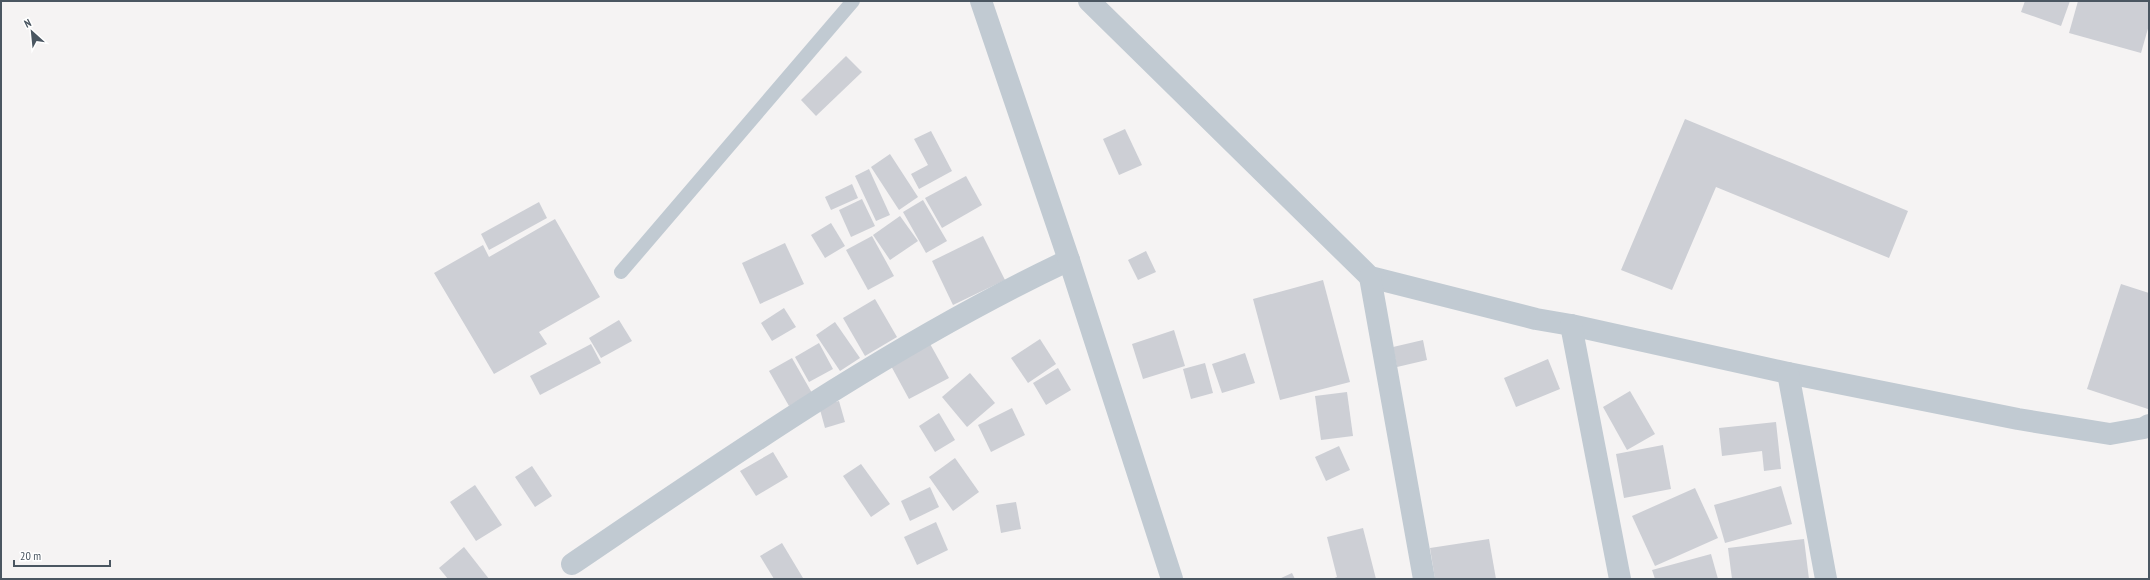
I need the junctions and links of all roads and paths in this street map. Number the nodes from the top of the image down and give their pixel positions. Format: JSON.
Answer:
{"nodes":[{"id":1,"x":853,"y":1,"type":"edge"},
{"id":2,"x":981,"y":1,"type":"edge"},
{"id":3,"x":1089,"y":1,"type":"edge"},
{"id":4,"x":1069,"y":260,"type":"junction"},
{"id":5,"x":621,"y":272,"type":"dead end"},
{"id":6,"x":1370,"y":277,"type":"junction"},
{"id":7,"x":1571,"y":325,"type":"junction"},
{"id":8,"x":1788,"y":373,"type":"junction"},
{"id":9,"x":2149,"y":425,"type":"edge"},
{"id":10,"x":572,"y":564,"type":"dead end"},
{"id":11,"x":1172,"y":579,"type":"edge"},
{"id":12,"x":1424,"y":579,"type":"edge"},
{"id":13,"x":1620,"y":579,"type":"edge"},
{"id":14,"x":1826,"y":579,"type":"edge"}],
"edges":[{"from":1,"to":5,"type":"lane"},
{"from":2,"to":4,"type":"street"},
{"from":3,"to":6,"type":"street"},
{"from":4,"to":10,"type":"street"},
{"from":4,"to":11,"type":"street"},
{"from":6,"to":7,"type":"street"},
{"from":6,"to":12,"type":"street"},
{"from":7,"to":8,"type":"street"},
{"from":7,"to":13,"type":"street"},
{"from":8,"to":9,"type":"street"},
{"from":8,"to":14,"type":"street"}]}
